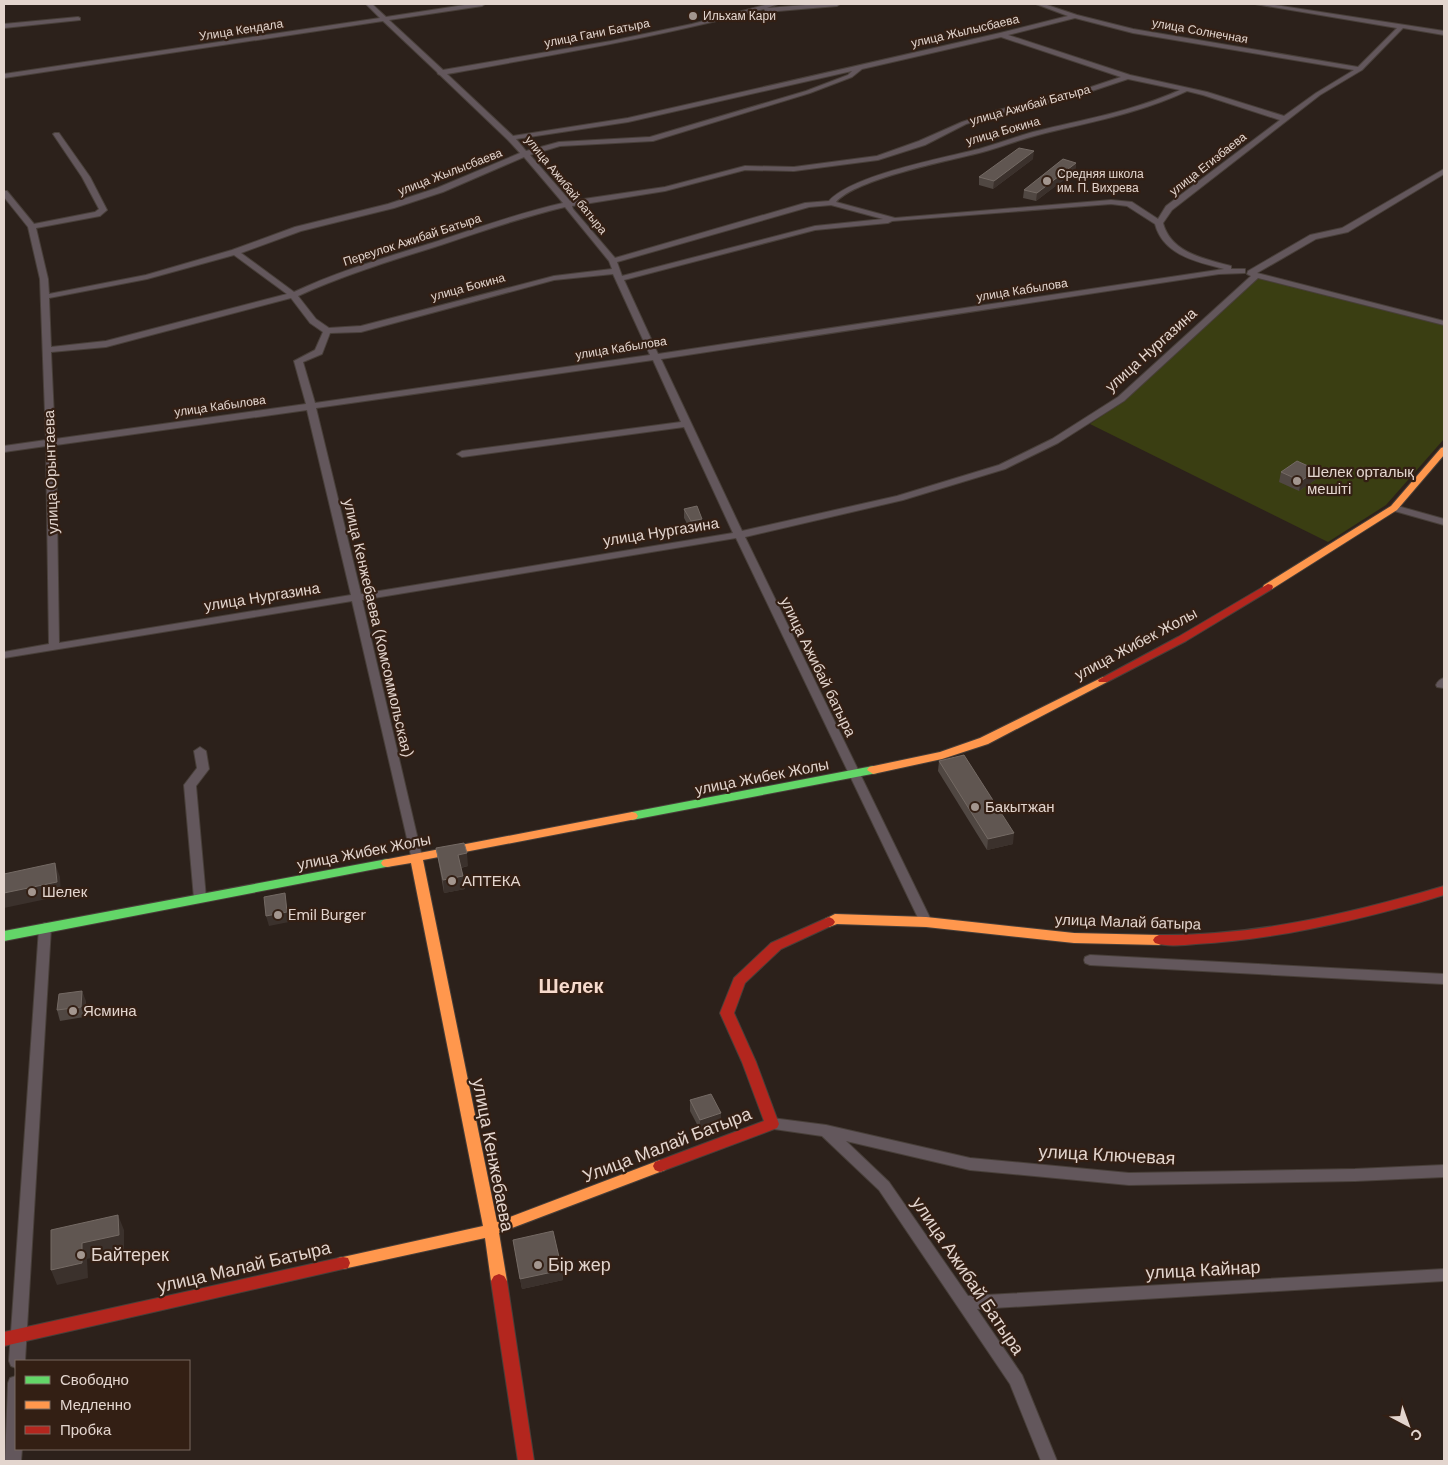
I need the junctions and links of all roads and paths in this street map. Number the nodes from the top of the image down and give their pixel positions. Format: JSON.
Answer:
{"nodes":[{"id":1,"x":369,"y":4,"type":"edge"},
{"id":2,"x":482,"y":4,"type":"edge"},
{"id":3,"x":775,"y":4,"type":"edge"},
{"id":4,"x":837,"y":4,"type":"edge"},
{"id":5,"x":1039,"y":4,"type":"edge"},
{"id":6,"x":1258,"y":4,"type":"edge"},
{"id":7,"x":757,"y":10,"type":"junction"},
{"id":8,"x":1076,"y":16,"type":"junction"},
{"id":9,"x":78,"y":19,"type":"dead end"},
{"id":10,"x":385,"y":20,"type":"junction"},
{"id":11,"x":4,"y":26,"type":"edge"},
{"id":12,"x":1400,"y":28,"type":"junction"},
{"id":13,"x":1444,"y":34,"type":"edge"},
{"id":14,"x":1002,"y":35,"type":"junction"},
{"id":15,"x":860,"y":67,"type":"junction"},
{"id":16,"x":1360,"y":69,"type":"junction"},
{"id":17,"x":440,"y":73,"type":"junction"},
{"id":18,"x":4,"y":76,"type":"edge"},
{"id":19,"x":1128,"y":77,"type":"junction"},
{"id":20,"x":1186,"y":90,"type":"junction"},
{"id":21,"x":1285,"y":119,"type":"junction"},
{"id":22,"x":57,"y":134,"type":"dead end"},
{"id":23,"x":511,"y":138,"type":"junction"},
{"id":24,"x":525,"y":154,"type":"junction"},
{"id":25,"x":888,"y":164,"type":"junction"},
{"id":26,"x":789,"y":169,"type":"joint"},
{"id":27,"x":1444,"y":171,"type":"edge"},
{"id":28,"x":4,"y":192,"type":"edge"},
{"id":29,"x":831,"y":203,"type":"junction"},
{"id":30,"x":568,"y":204,"type":"junction"},
{"id":31,"x":895,"y":220,"type":"junction"},
{"id":32,"x":1159,"y":223,"type":"junction"},
{"id":33,"x":32,"y":227,"type":"junction"},
{"id":34,"x":235,"y":252,"type":"junction"},
{"id":35,"x":616,"y":270,"type":"junction"},
{"id":36,"x":1250,"y":273,"type":"junction"},
{"id":37,"x":293,"y":295,"type":"junction"},
{"id":38,"x":44,"y":297,"type":"junction"},
{"id":39,"x":1444,"y":323,"type":"edge"},
{"id":40,"x":327,"y":331,"type":"junction"},
{"id":41,"x":46,"y":350,"type":"junction"},
{"id":42,"x":654,"y":356,"type":"junction"},
{"id":43,"x":311,"y":406,"type":"junction"},
{"id":44,"x":686,"y":424,"type":"junction"},
{"id":45,"x":51,"y":442,"type":"junction"},
{"id":46,"x":4,"y":448,"type":"edge"},
{"id":47,"x":1444,"y":450,"type":"edge"},
{"id":48,"x":462,"y":454,"type":"dead end"},
{"id":49,"x":1394,"y":508,"type":"junction"},
{"id":50,"x":1444,"y":522,"type":"edge"},
{"id":51,"x":739,"y":535,"type":"junction"},
{"id":52,"x":356,"y":596,"type":"junction"},
{"id":53,"x":54,"y":646,"type":"junction"},
{"id":54,"x":4,"y":655,"type":"edge"},
{"id":55,"x":200,"y":751,"type":"dead end"},
{"id":56,"x":854,"y":774,"type":"junction"},
{"id":57,"x":416,"y":857,"type":"junction"},
{"id":58,"x":1444,"y":890,"type":"edge"},
{"id":59,"x":200,"y":898,"type":"junction"},
{"id":60,"x":926,"y":922,"type":"junction"},
{"id":61,"x":45,"y":928,"type":"junction"},
{"id":62,"x":4,"y":936,"type":"edge"},
{"id":63,"x":1090,"y":960,"type":"dead end"},
{"id":64,"x":1444,"y":979,"type":"edge"},
{"id":65,"x":772,"y":1124,"type":"junction"},
{"id":66,"x":826,"y":1131,"type":"junction"},
{"id":67,"x":1444,"y":1171,"type":"edge"},
{"id":68,"x":491,"y":1230,"type":"junction"},
{"id":69,"x":1444,"y":1276,"type":"edge"},
{"id":70,"x":964,"y":1303,"type":"junction"},
{"id":71,"x":18,"y":1336,"type":"junction"},
{"id":72,"x":4,"y":1339,"type":"edge"},
{"id":73,"x":17,"y":1360,"type":"edge"},
{"id":74,"x":15,"y":1409,"type":"edge"},
{"id":75,"x":13,"y":1461,"type":"edge"},
{"id":76,"x":526,"y":1461,"type":"edge"},
{"id":77,"x":1049,"y":1461,"type":"edge"}],
"edges":[{"from":1,"to":10,"type":"street","name":"улица Ажибай батыра"},
{"from":2,"to":10,"type":"street","name":"Улица Кендала"},
{"from":3,"to":7,"type":"street","name":"улица Гани Батыра"},
{"from":4,"to":7,"type":"street","name":"улица Гани Батыра"},
{"from":5,"to":8,"type":"street","name":"улица Солнечная"},
{"from":6,"to":12,"type":"street"},
{"from":7,"to":17,"type":"street","name":"улица Гани Батыра"},
{"from":8,"to":14,"type":"street","name":"улица Жылысбаева"},
{"from":8,"to":16,"type":"street","name":"улица Солнечная"},
{"from":9,"to":11,"type":"street"},
{"from":10,"to":17,"type":"street","name":"улица Ажибай батыра"},
{"from":10,"to":18,"type":"street","name":"Улица Кендала"},
{"from":12,"to":13,"type":"street"},
{"from":12,"to":16,"type":"street","name":"улица Егизбаева"},
{"from":14,"to":15,"type":"street","name":"улица Жылысбаева"},
{"from":14,"to":19,"type":"street"},
{"from":15,"to":23,"type":"street","name":"улица Жылысбаева"},
{"from":15,"to":24,"type":"street","name":"улица Жылысбаева"},
{"from":16,"to":21,"type":"street","name":"улица Егизбаева"},
{"from":17,"to":23,"type":"street","name":"улица Ажибай батыра"},
{"from":19,"to":20,"type":"street"},
{"from":19,"to":25,"type":"street","name":"улица Ажибай Батыра"},
{"from":20,"to":21,"type":"street"},
{"from":20,"to":25,"type":"street","name":"улица Бокина"},
{"from":21,"to":32,"type":"street","name":"улица Егизбаева"},
{"from":22,"to":33,"type":"street"},
{"from":23,"to":24,"type":"street","name":"улица Ажибай батыра"},
{"from":24,"to":30,"type":"street","name":"улица Ажибай батыра"},
{"from":24,"to":34,"type":"street","name":"улица Жылысбаева"},
{"from":25,"to":26,"type":"street","name":"улица Ажибай Батыра"},
{"from":25,"to":29,"type":"street","name":"улица Бокина"},
{"from":26,"to":30,"type":"street","name":"Переулок Ажибай Батыра"},
{"from":27,"to":36,"type":"street","name":"улица Нургазина"},
{"from":28,"to":33,"type":"street"},
{"from":29,"to":31,"type":"street","name":"улица Бокина"},
{"from":29,"to":35,"type":"street","name":"улица Бокина"},
{"from":30,"to":35,"type":"street","name":"улица Ажибай батыра"},
{"from":30,"to":37,"type":"street","name":"Переулок Ажибай Батыра"},
{"from":31,"to":32,"type":"street","name":"улица Бокина"},
{"from":31,"to":35,"type":"street","name":"улица Бокина"},
{"from":32,"to":36,"type":"street"},
{"from":33,"to":38,"type":"street","name":"улица Орынтаева"},
{"from":34,"to":37,"type":"street"},
{"from":34,"to":38,"type":"street","name":"улица Жылысбаева"},
{"from":35,"to":40,"type":"street","name":"улица Бокина"},
{"from":35,"to":42,"type":"street","name":"улица Ажибай батыра"},
{"from":36,"to":39,"type":"street"},
{"from":36,"to":42,"type":"street","name":"улица Кабылова"},
{"from":36,"to":51,"type":"street","name":"улица Нургазина"},
{"from":37,"to":40,"type":"street"},
{"from":37,"to":41,"type":"street","name":"Переулок Ажибай Батыра"},
{"from":38,"to":41,"type":"street","name":"улица Орынтаева"},
{"from":40,"to":43,"type":"street"},
{"from":41,"to":45,"type":"street","name":"улица Орынтаева"},
{"from":42,"to":43,"type":"street","name":"улица Кабылова"},
{"from":42,"to":44,"type":"street","name":"улица Ажибай батыра"},
{"from":43,"to":45,"type":"street","name":"улица Кабылова"},
{"from":43,"to":52,"type":"street","name":"улица Кенжебаева (Комсоммольская)"},
{"from":44,"to":48,"type":"street"},
{"from":44,"to":51,"type":"street","name":"улица Ажибай батыра"},
{"from":45,"to":46,"type":"street","name":"улица Кабылова"},
{"from":45,"to":53,"type":"street","name":"улица Орынтаева"},
{"from":47,"to":49,"type":"street","name":"улица Жибек Жолы"},
{"from":49,"to":50,"type":"street"},
{"from":49,"to":56,"type":"street","name":"улица Жибек Жолы"},
{"from":51,"to":52,"type":"street","name":"улица Нургазина"},
{"from":51,"to":56,"type":"street","name":"улица Ажибай батыра"},
{"from":52,"to":53,"type":"street","name":"улица Нургазина"},
{"from":52,"to":57,"type":"street","name":"улица Кенжебаева (Комсоммольская)"},
{"from":53,"to":54,"type":"street","name":"улица Нургазина"},
{"from":55,"to":59,"type":"street"},
{"from":56,"to":57,"type":"street","name":"улица Жибек Жолы"},
{"from":56,"to":60,"type":"street","name":"улица Ажибай батыра"},
{"from":57,"to":59,"type":"street","name":"улица Жибек Жолы"},
{"from":57,"to":68,"type":"street","name":"улица Кенжебаева"},
{"from":58,"to":60,"type":"street","name":"улица Малай батыра"},
{"from":59,"to":61,"type":"street","name":"улица Жибек Жолы"},
{"from":60,"to":65,"type":"street","name":"Улица Малай Батыра"},
{"from":61,"to":62,"type":"street","name":"улица Жибек Жолы"},
{"from":61,"to":71,"type":"street"},
{"from":63,"to":64,"type":"street"},
{"from":65,"to":66,"type":"street","name":"улица Ключевая"},
{"from":65,"to":68,"type":"street","name":"Улица Малай Батыра"},
{"from":66,"to":67,"type":"street","name":"улица Ключевая"},
{"from":66,"to":70,"type":"street","name":"улица Ажибай Батыра"},
{"from":68,"to":71,"type":"street","name":"улица Малай Батыра"},
{"from":68,"to":76,"type":"street","name":"улица Кенжебаева"},
{"from":69,"to":70,"type":"street","name":"улица Кайнар"},
{"from":70,"to":77,"type":"street","name":"улица Ажибай Батыра"},
{"from":71,"to":72,"type":"street","name":"улица Малай Батыра"},
{"from":71,"to":73,"type":"street"},
{"from":74,"to":75,"type":"street"}]}
